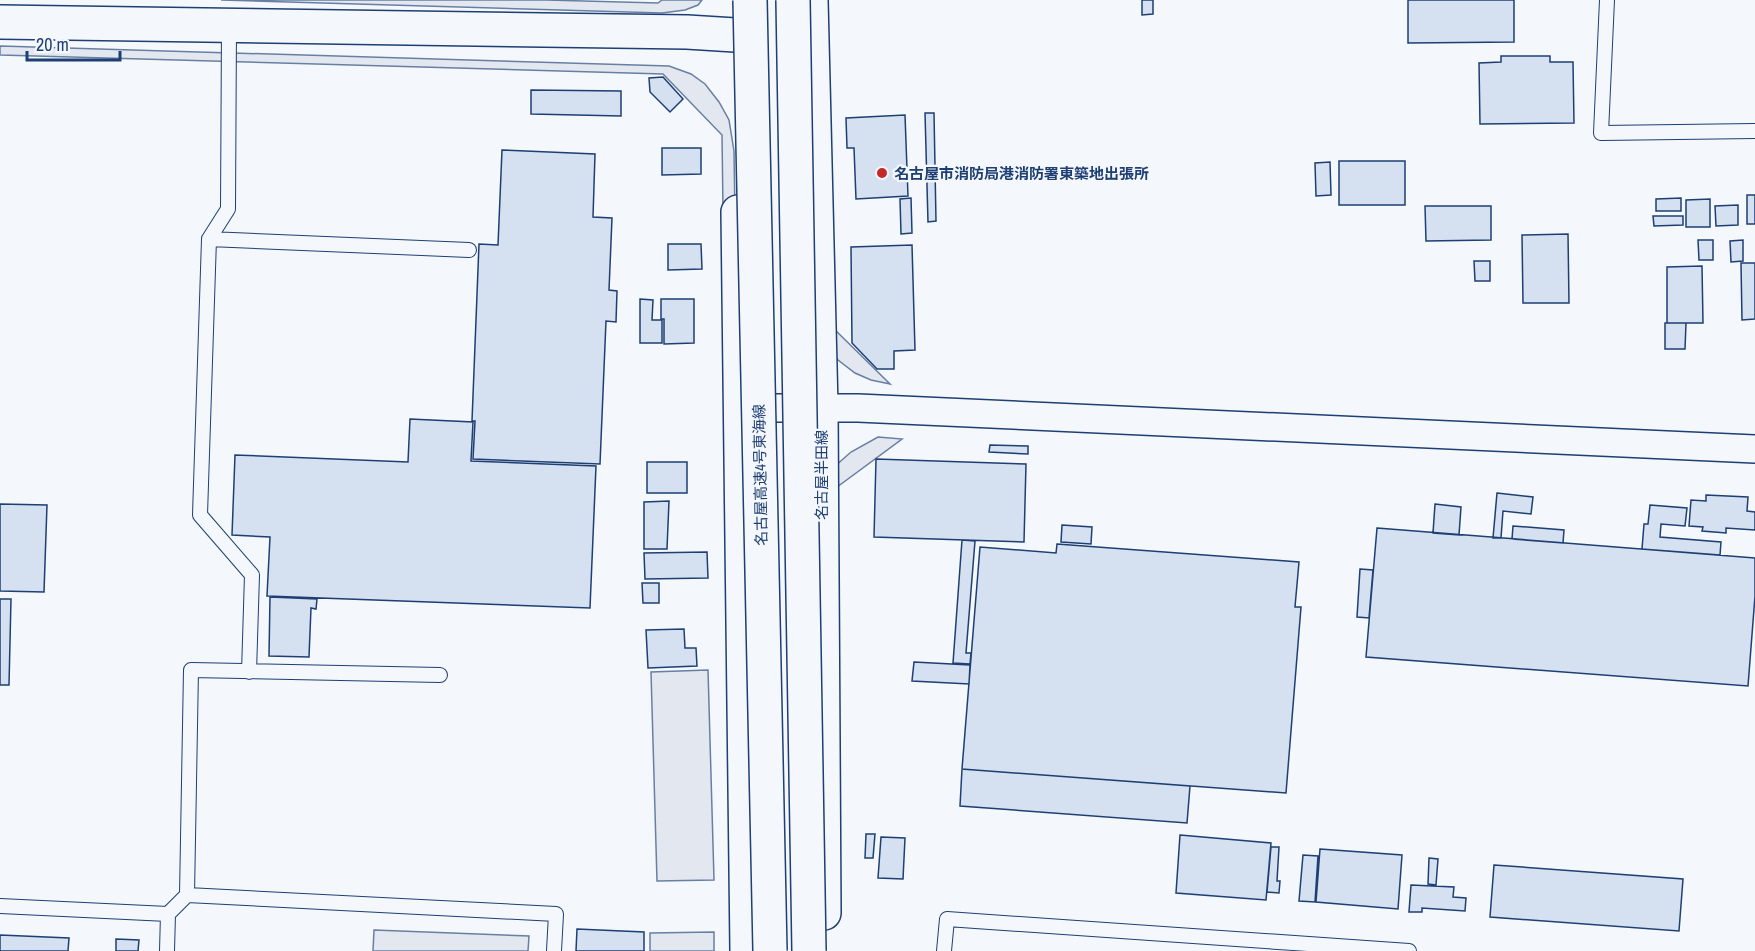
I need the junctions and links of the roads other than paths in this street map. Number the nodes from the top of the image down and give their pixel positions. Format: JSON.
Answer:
{"nodes":[{"id":1,"x":735,"y":0,"type":"edge"},
{"id":2,"x":750,"y":0,"type":"edge"},
{"id":3,"x":793,"y":0,"type":"edge"},
{"id":4,"x":812,"y":0,"type":"edge"},
{"id":5,"x":1607,"y":0,"type":"edge"},
{"id":6,"x":0,"y":22,"type":"edge"},
{"id":7,"x":229,"y":26,"type":"junction"},
{"id":8,"x":735,"y":35,"type":"junction"},
{"id":9,"x":1755,"y":132,"type":"edge"},
{"id":10,"x":209,"y":239,"type":"junction"},
{"id":11,"x":469,"y":250,"type":"dead end"},
{"id":12,"x":821,"y":406,"type":"junction"},
{"id":13,"x":741,"y":408,"type":"junction"},
{"id":14,"x":1755,"y":449,"type":"edge"},
{"id":15,"x":249,"y":672,"type":"junction"},
{"id":16,"x":440,"y":675,"type":"dead end"},
{"id":17,"x":187,"y":895,"type":"junction"},
{"id":18,"x":0,"y":906,"type":"edge"},
{"id":19,"x":168,"y":914,"type":"junction"},
{"id":20,"x":167,"y":951,"type":"edge"},
{"id":21,"x":554,"y":951,"type":"edge"},
{"id":22,"x":747,"y":951,"type":"edge"},
{"id":23,"x":770,"y":951,"type":"edge"},
{"id":24,"x":809,"y":951,"type":"edge"},
{"id":25,"x":825,"y":951,"type":"edge"},
{"id":26,"x":944,"y":951,"type":"edge"},
{"id":27,"x":1409,"y":951,"type":"edge"}],
"edges":[{"from":1,"to":8,"type":"main road"},
{"from":2,"to":23,"type":"main road","name":"名古屋高速4号東海線","bridge":true},
{"from":3,"to":24,"type":"main road","bridge":true},
{"from":4,"to":12,"type":"main road","name":"名古屋半田線"},
{"from":5,"to":9,"type":"lane"},
{"from":6,"to":7,"type":"main road"},
{"from":7,"to":8,"type":"main road"},
{"from":7,"to":10,"type":"lane"},
{"from":8,"to":13,"type":"main road"},
{"from":10,"to":11,"type":"lane"},
{"from":10,"to":15,"type":"lane"},
{"from":12,"to":13,"type":"street"},
{"from":12,"to":14,"type":"street"},
{"from":12,"to":25,"type":"main road","name":"名古屋半田線"},
{"from":13,"to":22,"type":"main road"},
{"from":15,"to":16,"type":"lane"},
{"from":15,"to":17,"type":"lane"},
{"from":17,"to":19,"type":"lane"},
{"from":17,"to":21,"type":"lane"},
{"from":18,"to":19,"type":"lane"},
{"from":19,"to":20,"type":"lane"},
{"from":26,"to":27,"type":"lane"}]}
